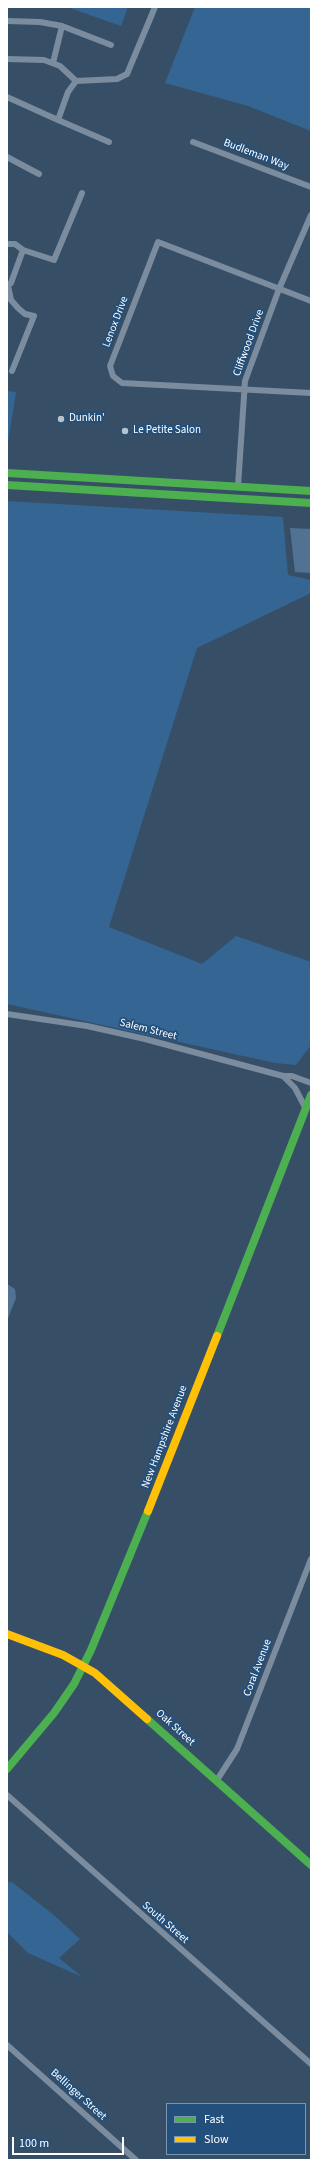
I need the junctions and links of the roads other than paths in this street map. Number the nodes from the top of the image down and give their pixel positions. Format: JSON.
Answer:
{"nodes":[{"id":1,"x":155,"y":7,"type":"edge"},
{"id":2,"x":7,"y":21,"type":"edge"},
{"id":3,"x":62,"y":26,"type":"junction"},
{"id":4,"x":111,"y":45,"type":"dead end"},
{"id":5,"x":7,"y":59,"type":"edge"},
{"id":6,"x":53,"y":63,"type":"junction"},
{"id":7,"x":76,"y":81,"type":"junction"},
{"id":8,"x":7,"y":97,"type":"edge"},
{"id":9,"x":58,"y":120,"type":"junction"},
{"id":10,"x":109,"y":142,"type":"dead end"},
{"id":11,"x":193,"y":142,"type":"dead end"},
{"id":12,"x":7,"y":158,"type":"edge"},
{"id":13,"x":39,"y":174,"type":"dead end"},
{"id":14,"x":311,"y":187,"type":"edge"},
{"id":15,"x":82,"y":193,"type":"dead end"},
{"id":16,"x":311,"y":215,"type":"edge"},
{"id":17,"x":7,"y":244,"type":"edge"},
{"id":18,"x":23,"y":250,"type":"junction"},
{"id":19,"x":8,"y":286,"type":"edge"},
{"id":20,"x":279,"y":289,"type":"junction"},
{"id":21,"x":311,"y":302,"type":"edge"},
{"id":22,"x":12,"y":371,"type":"dead end"},
{"id":23,"x":244,"y":388,"type":"junction"},
{"id":24,"x":311,"y":393,"type":"edge"},
{"id":25,"x":7,"y":473,"type":"edge"},
{"id":26,"x":7,"y":485,"type":"edge"},
{"id":27,"x":238,"y":486,"type":"junction"},
{"id":28,"x":311,"y":491,"type":"edge"},
{"id":29,"x":311,"y":503,"type":"edge"},
{"id":30,"x":7,"y":1014,"type":"edge"},
{"id":31,"x":283,"y":1076,"type":"junction"},
{"id":32,"x":311,"y":1082,"type":"edge"},
{"id":33,"x":311,"y":1095,"type":"edge"},
{"id":34,"x":306,"y":1109,"type":"junction"},
{"id":35,"x":311,"y":1559,"type":"edge"},
{"id":36,"x":7,"y":1634,"type":"edge"},
{"id":37,"x":84,"y":1666,"type":"junction"},
{"id":38,"x":7,"y":1769,"type":"edge"},
{"id":39,"x":218,"y":1780,"type":"junction"},
{"id":40,"x":7,"y":1795,"type":"edge"},
{"id":41,"x":311,"y":1865,"type":"edge"},
{"id":42,"x":7,"y":2045,"type":"edge"},
{"id":43,"x":311,"y":2064,"type":"edge"},
{"id":44,"x":136,"y":2160,"type":"edge"}],
"edges":[{"from":1,"to":7,"type":"street"},
{"from":2,"to":3,"type":"street"},
{"from":3,"to":4,"type":"street"},
{"from":3,"to":6,"type":"street"},
{"from":5,"to":6,"type":"street"},
{"from":6,"to":7,"type":"street"},
{"from":7,"to":9,"type":"street"},
{"from":8,"to":9,"type":"street"},
{"from":9,"to":10,"type":"street"},
{"from":11,"to":14,"type":"street","name":"Budleman Way"},
{"from":12,"to":13,"type":"street"},
{"from":15,"to":18,"type":"street"},
{"from":16,"to":20,"type":"street","name":"Cliffwood Drive"},
{"from":17,"to":18,"type":"street"},
{"from":18,"to":19,"type":"street"},
{"from":19,"to":22,"type":"street"},
{"from":20,"to":21,"type":"street","name":"Lenox Drive"},
{"from":20,"to":23,"type":"street","name":"Cliffwood Drive"},
{"from":20,"to":23,"type":"street","name":"Lenox Drive"},
{"from":23,"to":24,"type":"street","name":"Lenox Drive"},
{"from":23,"to":27,"type":"street","name":"Cliffwood Drive"},
{"from":25,"to":27,"type":"main road"},
{"from":26,"to":29,"type":"main road"},
{"from":27,"to":28,"type":"main road"},
{"from":30,"to":31,"type":"street","name":"Salem Street"},
{"from":31,"to":32,"type":"street","name":"Salem Street"},
{"from":31,"to":34,"type":"street"},
{"from":33,"to":34,"type":"main road","name":"New Hampshire Avenue"},
{"from":34,"to":37,"type":"main road","name":"New Hampshire Avenue"},
{"from":35,"to":39,"type":"street","name":"Coral Avenue"},
{"from":36,"to":37,"type":"main road","name":"Oak Street"},
{"from":37,"to":38,"type":"main road","name":"New Hampshire Avenue"},
{"from":37,"to":39,"type":"main road","name":"Oak Street"},
{"from":39,"to":41,"type":"main road","name":"Oak Street"},
{"from":40,"to":43,"type":"street","name":"South Street"},
{"from":42,"to":44,"type":"street","name":"Bellinger Street"}]}
